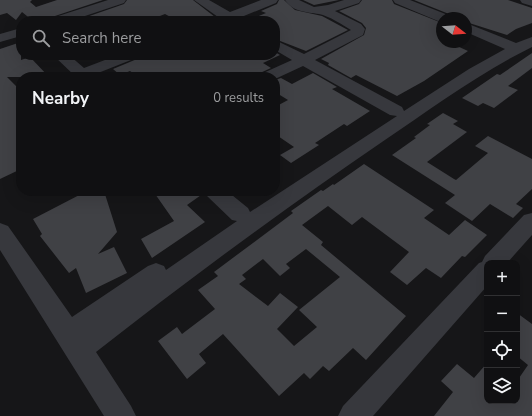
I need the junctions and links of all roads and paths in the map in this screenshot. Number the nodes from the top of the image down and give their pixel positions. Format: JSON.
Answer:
{"nodes":[{"id":1,"x":120,"y":0,"type":"edge"},
{"id":2,"x":200,"y":0,"type":"edge"},
{"id":3,"x":272,"y":0,"type":"edge"},
{"id":4,"x":291,"y":0,"type":"edge"},
{"id":5,"x":355,"y":0,"type":"edge"},
{"id":6,"x":398,"y":0,"type":"edge"},
{"id":7,"x":526,"y":0,"type":"edge"},
{"id":8,"x":532,"y":2,"type":"edge"},
{"id":9,"x":324,"y":11,"type":"junction"},
{"id":10,"x":436,"y":15,"type":"edge"},
{"id":11,"x":72,"y":16,"type":"edge"},
{"id":12,"x":222,"y":16,"type":"edge"},
{"id":13,"x":236,"y":16,"type":"edge"},
{"id":14,"x":472,"y":29,"type":"edge"},
{"id":15,"x":532,"y":32,"type":"edge"},
{"id":16,"x":16,"y":33,"type":"edge"},
{"id":17,"x":0,"y":38,"type":"edge"},
{"id":18,"x":518,"y":45,"type":"edge"},
{"id":19,"x":280,"y":47,"type":"edge"},
{"id":20,"x":66,"y":60,"type":"edge"},
{"id":21,"x":119,"y":60,"type":"edge"},
{"id":22,"x":304,"y":60,"type":"junction"},
{"id":23,"x":80,"y":72,"type":"edge"},
{"id":24,"x":91,"y":72,"type":"edge"},
{"id":25,"x":277,"y":72,"type":"edge"},
{"id":26,"x":396,"y":111,"type":"junction"},
{"id":27,"x":280,"y":188,"type":"edge"},
{"id":28,"x":220,"y":196,"type":"edge"},
{"id":29,"x":267,"y":196,"type":"edge"},
{"id":30,"x":240,"y":214,"type":"junction"},
{"id":31,"x":532,"y":221,"type":"edge"},
{"id":32,"x":0,"y":232,"type":"edge"},
{"id":33,"x":496,"y":260,"type":"edge"},
{"id":34,"x":484,"y":273,"type":"edge"},
{"id":35,"x":74,"y":341,"type":"junction"},
{"id":36,"x":121,"y":416,"type":"edge"},
{"id":37,"x":353,"y":416,"type":"edge"}],
"edges":[{"from":1,"to":11,"type":"street"},
{"from":2,"to":12,"type":"street"},
{"from":3,"to":13,"type":"street"},
{"from":4,"to":9,"type":"street"},
{"from":5,"to":9,"type":"street"},
{"from":6,"to":10,"type":"street"},
{"from":7,"to":8,"type":"street"},
{"from":9,"to":22,"type":"street"},
{"from":14,"to":18,"type":"street"},
{"from":15,"to":18,"type":"street"},
{"from":16,"to":17,"type":"street"},
{"from":18,"to":26,"type":"street"},
{"from":18,"to":35,"type":"street"},
{"from":19,"to":22,"type":"street"},
{"from":20,"to":23,"type":"street"},
{"from":21,"to":24,"type":"street"},
{"from":22,"to":25,"type":"street"},
{"from":22,"to":26,"type":"street"},
{"from":26,"to":27,"type":"street"},
{"from":28,"to":30,"type":"street"},
{"from":29,"to":30,"type":"street"},
{"from":30,"to":35,"type":"street"},
{"from":31,"to":33,"type":"street"},
{"from":32,"to":35,"type":"street"},
{"from":34,"to":37,"type":"street"},
{"from":35,"to":36,"type":"street"}]}
